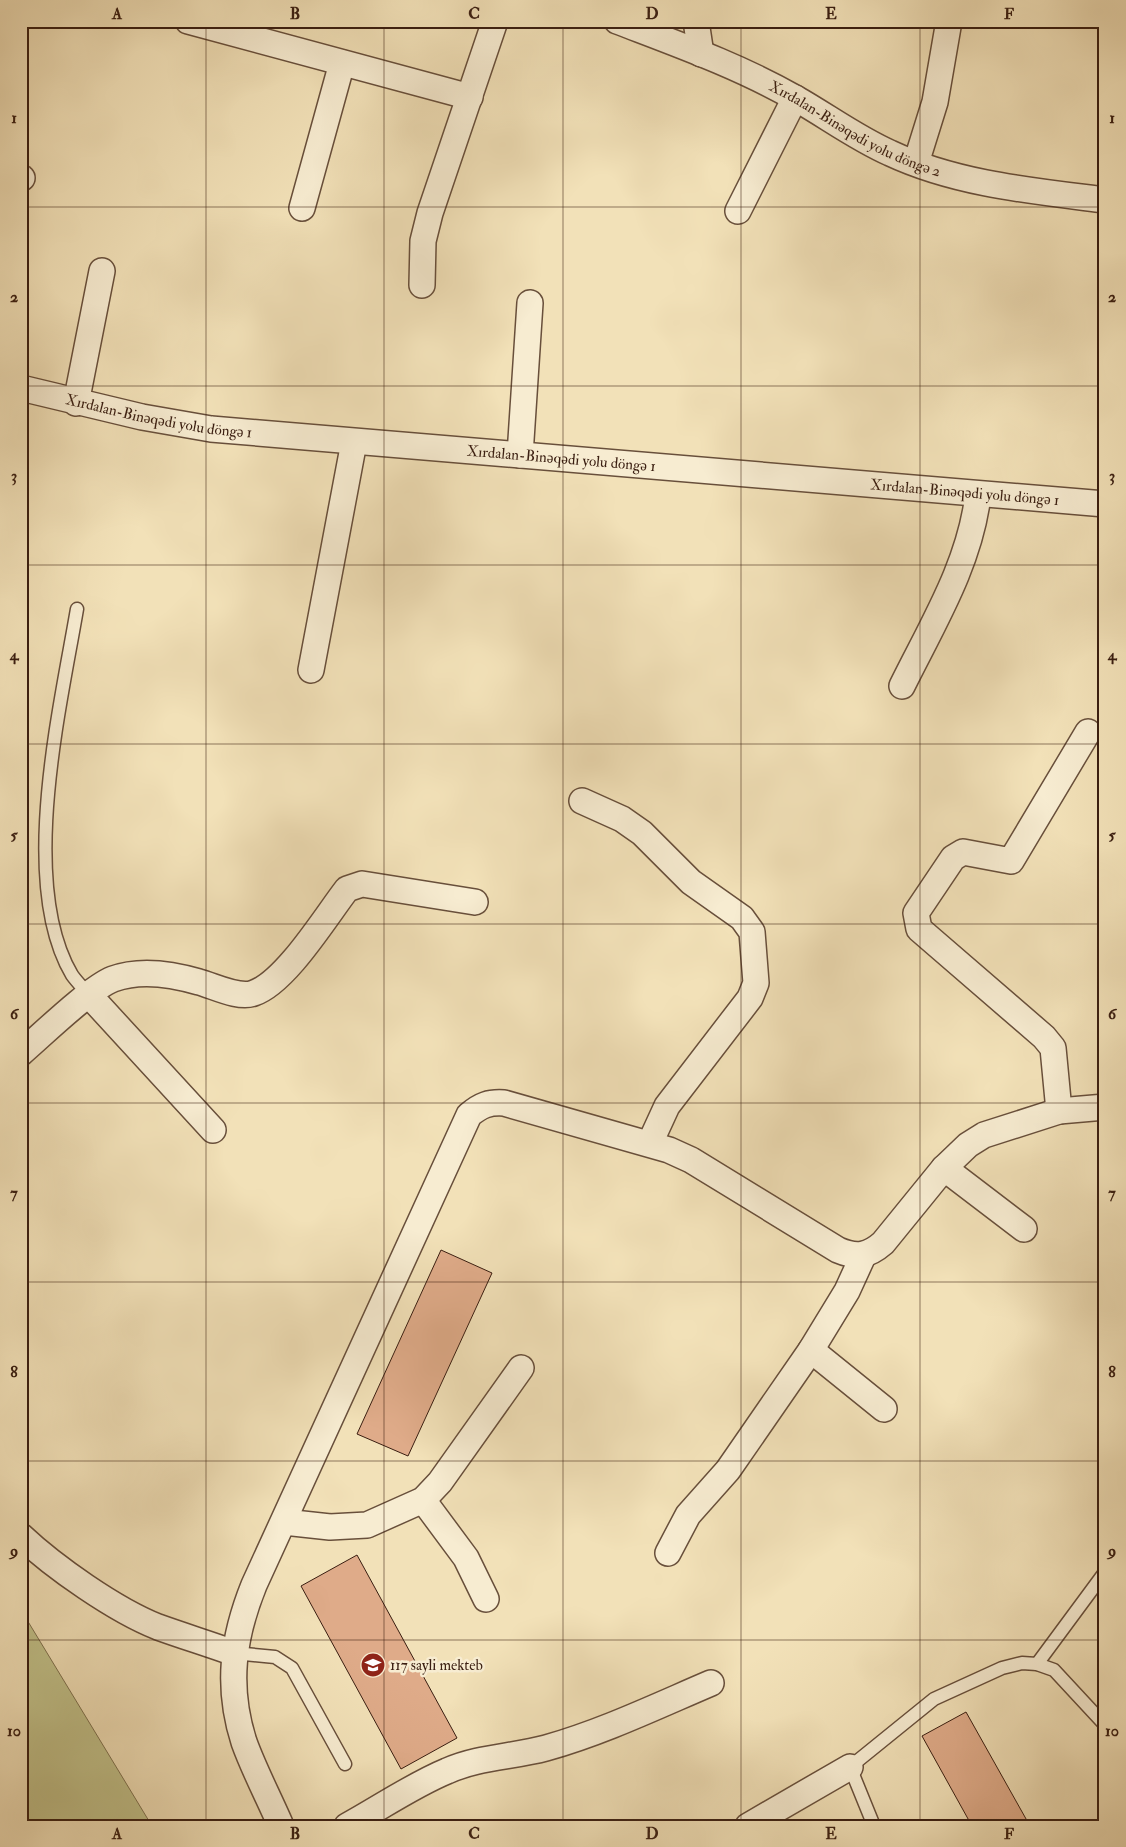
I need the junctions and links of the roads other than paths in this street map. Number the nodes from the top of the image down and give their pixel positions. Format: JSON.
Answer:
{"nodes":[{"id":1,"x":188,"y":21,"type":"edge"},
{"id":2,"x":495,"y":21,"type":"edge"},
{"id":3,"x":617,"y":21,"type":"edge"},
{"id":4,"x":696,"y":21,"type":"edge"},
{"id":5,"x":949,"y":21,"type":"edge"},
{"id":6,"x":701,"y":54,"type":"junction"},
{"id":7,"x":342,"y":63,"type":"junction"},
{"id":8,"x":470,"y":97,"type":"junction"},
{"id":9,"x":795,"y":98,"type":"junction"},
{"id":10,"x":916,"y":163,"type":"junction"},
{"id":11,"x":1105,"y":200,"type":"edge"},
{"id":12,"x":302,"y":208,"type":"dead end"},
{"id":13,"x":738,"y":211,"type":"dead end"},
{"id":14,"x":102,"y":271,"type":"dead end"},
{"id":15,"x":422,"y":285,"type":"dead end"},
{"id":16,"x":530,"y":303,"type":"dead end"},
{"id":17,"x":21,"y":388,"type":"edge"},
{"id":18,"x":76,"y":403,"type":"junction"},
{"id":19,"x":354,"y":442,"type":"junction"},
{"id":20,"x":520,"y":455,"type":"junction"},
{"id":21,"x":978,"y":495,"type":"junction"},
{"id":22,"x":1105,"y":504,"type":"edge"},
{"id":23,"x":77,"y":610,"type":"dead end"},
{"id":24,"x":311,"y":670,"type":"dead end"},
{"id":25,"x":902,"y":686,"type":"dead end"},
{"id":26,"x":1088,"y":732,"type":"dead end"},
{"id":27,"x":582,"y":801,"type":"dead end"},
{"id":28,"x":475,"y":902,"type":"dead end"},
{"id":29,"x":89,"y":995,"type":"junction"},
{"id":30,"x":21,"y":1053,"type":"edge"},
{"id":31,"x":1105,"y":1106,"type":"edge"},
{"id":32,"x":1058,"y":1112,"type":"junction"},
{"id":33,"x":213,"y":1130,"type":"dead end"},
{"id":34,"x":650,"y":1143,"type":"junction"},
{"id":35,"x":944,"y":1168,"type":"junction"},
{"id":36,"x":1024,"y":1229,"type":"dead end"},
{"id":37,"x":863,"y":1256,"type":"junction"},
{"id":38,"x":811,"y":1350,"type":"junction"},
{"id":39,"x":521,"y":1368,"type":"dead end"},
{"id":40,"x":884,"y":1408,"type":"dead end"},
{"id":41,"x":423,"y":1500,"type":"junction"},
{"id":42,"x":284,"y":1522,"type":"junction"},
{"id":43,"x":21,"y":1536,"type":"edge"},
{"id":44,"x":668,"y":1553,"type":"dead end"},
{"id":45,"x":1105,"y":1572,"type":"edge"},
{"id":46,"x":486,"y":1599,"type":"dead end"},
{"id":47,"x":234,"y":1653,"type":"junction"},
{"id":48,"x":1037,"y":1664,"type":"junction"},
{"id":49,"x":711,"y":1683,"type":"dead end"},
{"id":50,"x":1105,"y":1725,"type":"edge"},
{"id":51,"x":345,"y":1764,"type":"dead end"},
{"id":52,"x":850,"y":1767,"type":"junction"},
{"id":53,"x":282,"y":1826,"type":"edge"},
{"id":54,"x":347,"y":1826,"type":"edge"},
{"id":55,"x":748,"y":1826,"type":"edge"},
{"id":56,"x":874,"y":1826,"type":"edge"}],
"edges":[{"from":1,"to":7,"type":"street"},
{"from":2,"to":8,"type":"street"},
{"from":3,"to":6,"type":"street","name":"Xırdalan-Binəqədi yolu döngə 2"},
{"from":4,"to":6,"type":"street"},
{"from":5,"to":10,"type":"street"},
{"from":6,"to":9,"type":"street","name":"Xırdalan-Binəqədi yolu döngə 2"},
{"from":7,"to":8,"type":"street"},
{"from":7,"to":12,"type":"street"},
{"from":8,"to":15,"type":"street"},
{"from":9,"to":10,"type":"street","name":"Xırdalan-Binəqədi yolu döngə 2"},
{"from":9,"to":13,"type":"street"},
{"from":10,"to":11,"type":"street","name":"Xırdalan-Binəqədi yolu döngə 2"},
{"from":14,"to":18,"type":"street"},
{"from":16,"to":20,"type":"street"},
{"from":17,"to":18,"type":"street","name":"Xırdalan-Binəqədi yolu döngə 1"},
{"from":18,"to":19,"type":"street","name":"Xırdalan-Binəqədi yolu döngə 1"},
{"from":19,"to":20,"type":"street","name":"Xırdalan-Binəqədi yolu döngə 1"},
{"from":19,"to":24,"type":"street"},
{"from":20,"to":21,"type":"street","name":"Xırdalan-Binəqədi yolu döngə 1"},
{"from":21,"to":22,"type":"street","name":"Xırdalan-Binəqədi yolu döngə 1"},
{"from":21,"to":25,"type":"street"},
{"from":23,"to":29,"type":"lane"},
{"from":26,"to":32,"type":"street"},
{"from":27,"to":34,"type":"street"},
{"from":28,"to":29,"type":"street"},
{"from":29,"to":30,"type":"street"},
{"from":29,"to":33,"type":"street"},
{"from":31,"to":32,"type":"street"},
{"from":32,"to":35,"type":"street"},
{"from":34,"to":37,"type":"street"},
{"from":34,"to":42,"type":"street"},
{"from":35,"to":36,"type":"street"},
{"from":35,"to":37,"type":"street"},
{"from":37,"to":38,"type":"street"},
{"from":38,"to":40,"type":"street"},
{"from":38,"to":44,"type":"street"},
{"from":39,"to":41,"type":"street"},
{"from":41,"to":42,"type":"street"},
{"from":41,"to":46,"type":"street"},
{"from":42,"to":47,"type":"street"},
{"from":43,"to":47,"type":"street"},
{"from":45,"to":48,"type":"lane"},
{"from":47,"to":51,"type":"lane"},
{"from":47,"to":53,"type":"street"},
{"from":48,"to":50,"type":"lane"},
{"from":48,"to":52,"type":"lane"},
{"from":49,"to":54,"type":"street"},
{"from":52,"to":55,"type":"street"},
{"from":52,"to":56,"type":"lane"}]}
